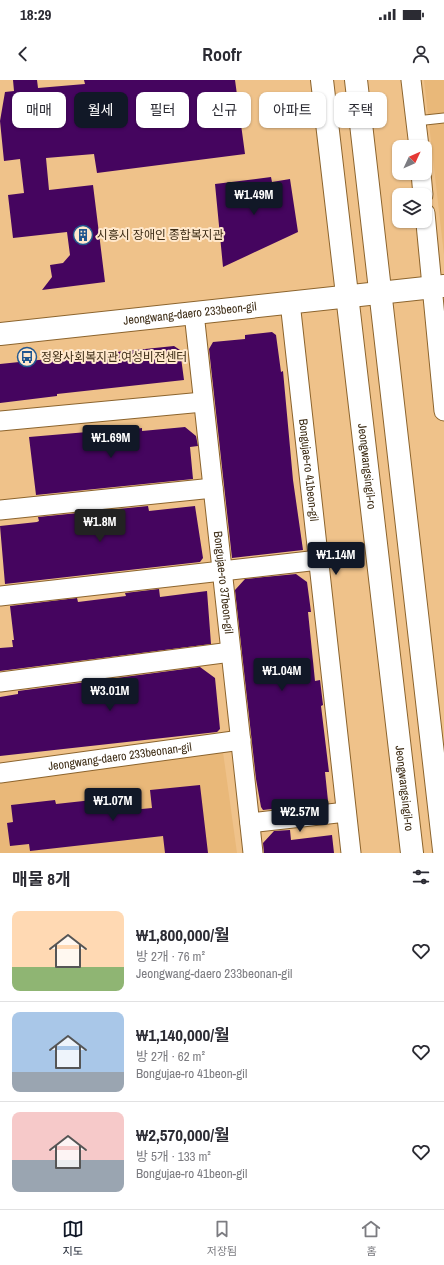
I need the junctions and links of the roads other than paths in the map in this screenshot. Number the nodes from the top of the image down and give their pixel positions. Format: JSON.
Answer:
{"nodes":[{"id":1,"x":322,"y":80,"type":"edge"},
{"id":2,"x":356,"y":80,"type":"edge"},
{"id":3,"x":411,"y":80,"type":"edge"},
{"id":4,"x":444,"y":118,"type":"edge"},
{"id":5,"x":416,"y":121,"type":"junction"},
{"id":6,"x":418,"y":140,"type":"edge"},
{"id":7,"x":428,"y":228,"type":"edge"},
{"id":8,"x":438,"y":286,"type":"edge"},
{"id":9,"x":380,"y":292,"type":"junction"},
{"id":10,"x":348,"y":296,"type":"junction"},
{"id":11,"x":290,"y":302,"type":"junction"},
{"id":12,"x":194,"y":313,"type":"junction"},
{"id":13,"x":0,"y":334,"type":"edge"},
{"id":14,"x":204,"y":402,"type":"junction"},
{"id":15,"x":444,"y":411,"type":"edge"},
{"id":16,"x":0,"y":421,"type":"edge"},
{"id":17,"x":213,"y":488,"type":"junction"},
{"id":18,"x":0,"y":510,"type":"edge"},
{"id":19,"x":319,"y":560,"type":"junction"},
{"id":20,"x":222,"y":571,"type":"junction"},
{"id":21,"x":0,"y":596,"type":"edge"},
{"id":22,"x":231,"y":652,"type":"junction"},
{"id":23,"x":0,"y":682,"type":"edge"},
{"id":24,"x":240,"y":740,"type":"junction"},
{"id":25,"x":0,"y":773,"type":"edge"},
{"id":26,"x":346,"y":812,"type":"junction"},
{"id":27,"x":250,"y":823,"type":"junction"},
{"id":28,"x":444,"y":850,"type":"edge"},
{"id":29,"x":253,"y":853,"type":"edge"},
{"id":30,"x":351,"y":853,"type":"edge"},
{"id":31,"x":412,"y":853,"type":"edge"}],
"edges":[{"from":1,"to":10,"type":"street","name":"Jeongwangsingil-ro"},
{"from":2,"to":9,"type":"street"},
{"from":3,"to":5,"type":"street"},
{"from":4,"to":5,"type":"lane"},
{"from":5,"to":6,"type":"street"},
{"from":7,"to":8,"type":"street"},
{"from":8,"to":9,"type":"street","name":"Jeongwang-daero 233beon-gil"},
{"from":8,"to":15,"type":"street"},
{"from":9,"to":10,"type":"street","name":"Jeongwang-daero 233beon-gil"},
{"from":9,"to":28,"type":"street"},
{"from":10,"to":11,"type":"street","name":"Jeongwang-daero 233beon-gil"},
{"from":10,"to":31,"type":"street","name":"Jeongwangsingil-ro"},
{"from":11,"to":12,"type":"street","name":"Jeongwang-daero 233beon-gil"},
{"from":11,"to":19,"type":"street","name":"Bongujae-ro 41beon-gil"},
{"from":12,"to":13,"type":"street","name":"Jeongwang-daero 233beon-gil"},
{"from":12,"to":14,"type":"street","name":"Bongujae-ro 37beon-gil"},
{"from":14,"to":16,"type":"street"},
{"from":14,"to":17,"type":"street","name":"Bongujae-ro 37beon-gil"},
{"from":17,"to":18,"type":"street"},
{"from":17,"to":20,"type":"street","name":"Bongujae-ro 37beon-gil"},
{"from":19,"to":20,"type":"street"},
{"from":19,"to":26,"type":"street","name":"Bongujae-ro 41beon-gil"},
{"from":20,"to":21,"type":"street"},
{"from":20,"to":22,"type":"street","name":"Bongujae-ro 37beon-gil"},
{"from":22,"to":23,"type":"street"},
{"from":22,"to":24,"type":"street","name":"Bongujae-ro 37beon-gil"},
{"from":24,"to":25,"type":"street","name":"Jeongwang-daero 233beonan-gil"},
{"from":24,"to":27,"type":"street","name":"Bongujae-ro 37beon-gil"},
{"from":26,"to":27,"type":"street"},
{"from":26,"to":30,"type":"street","name":"Bongujae-ro 41beon-gil"},
{"from":27,"to":29,"type":"street","name":"Bongujae-ro 37beon-gil"}]}
